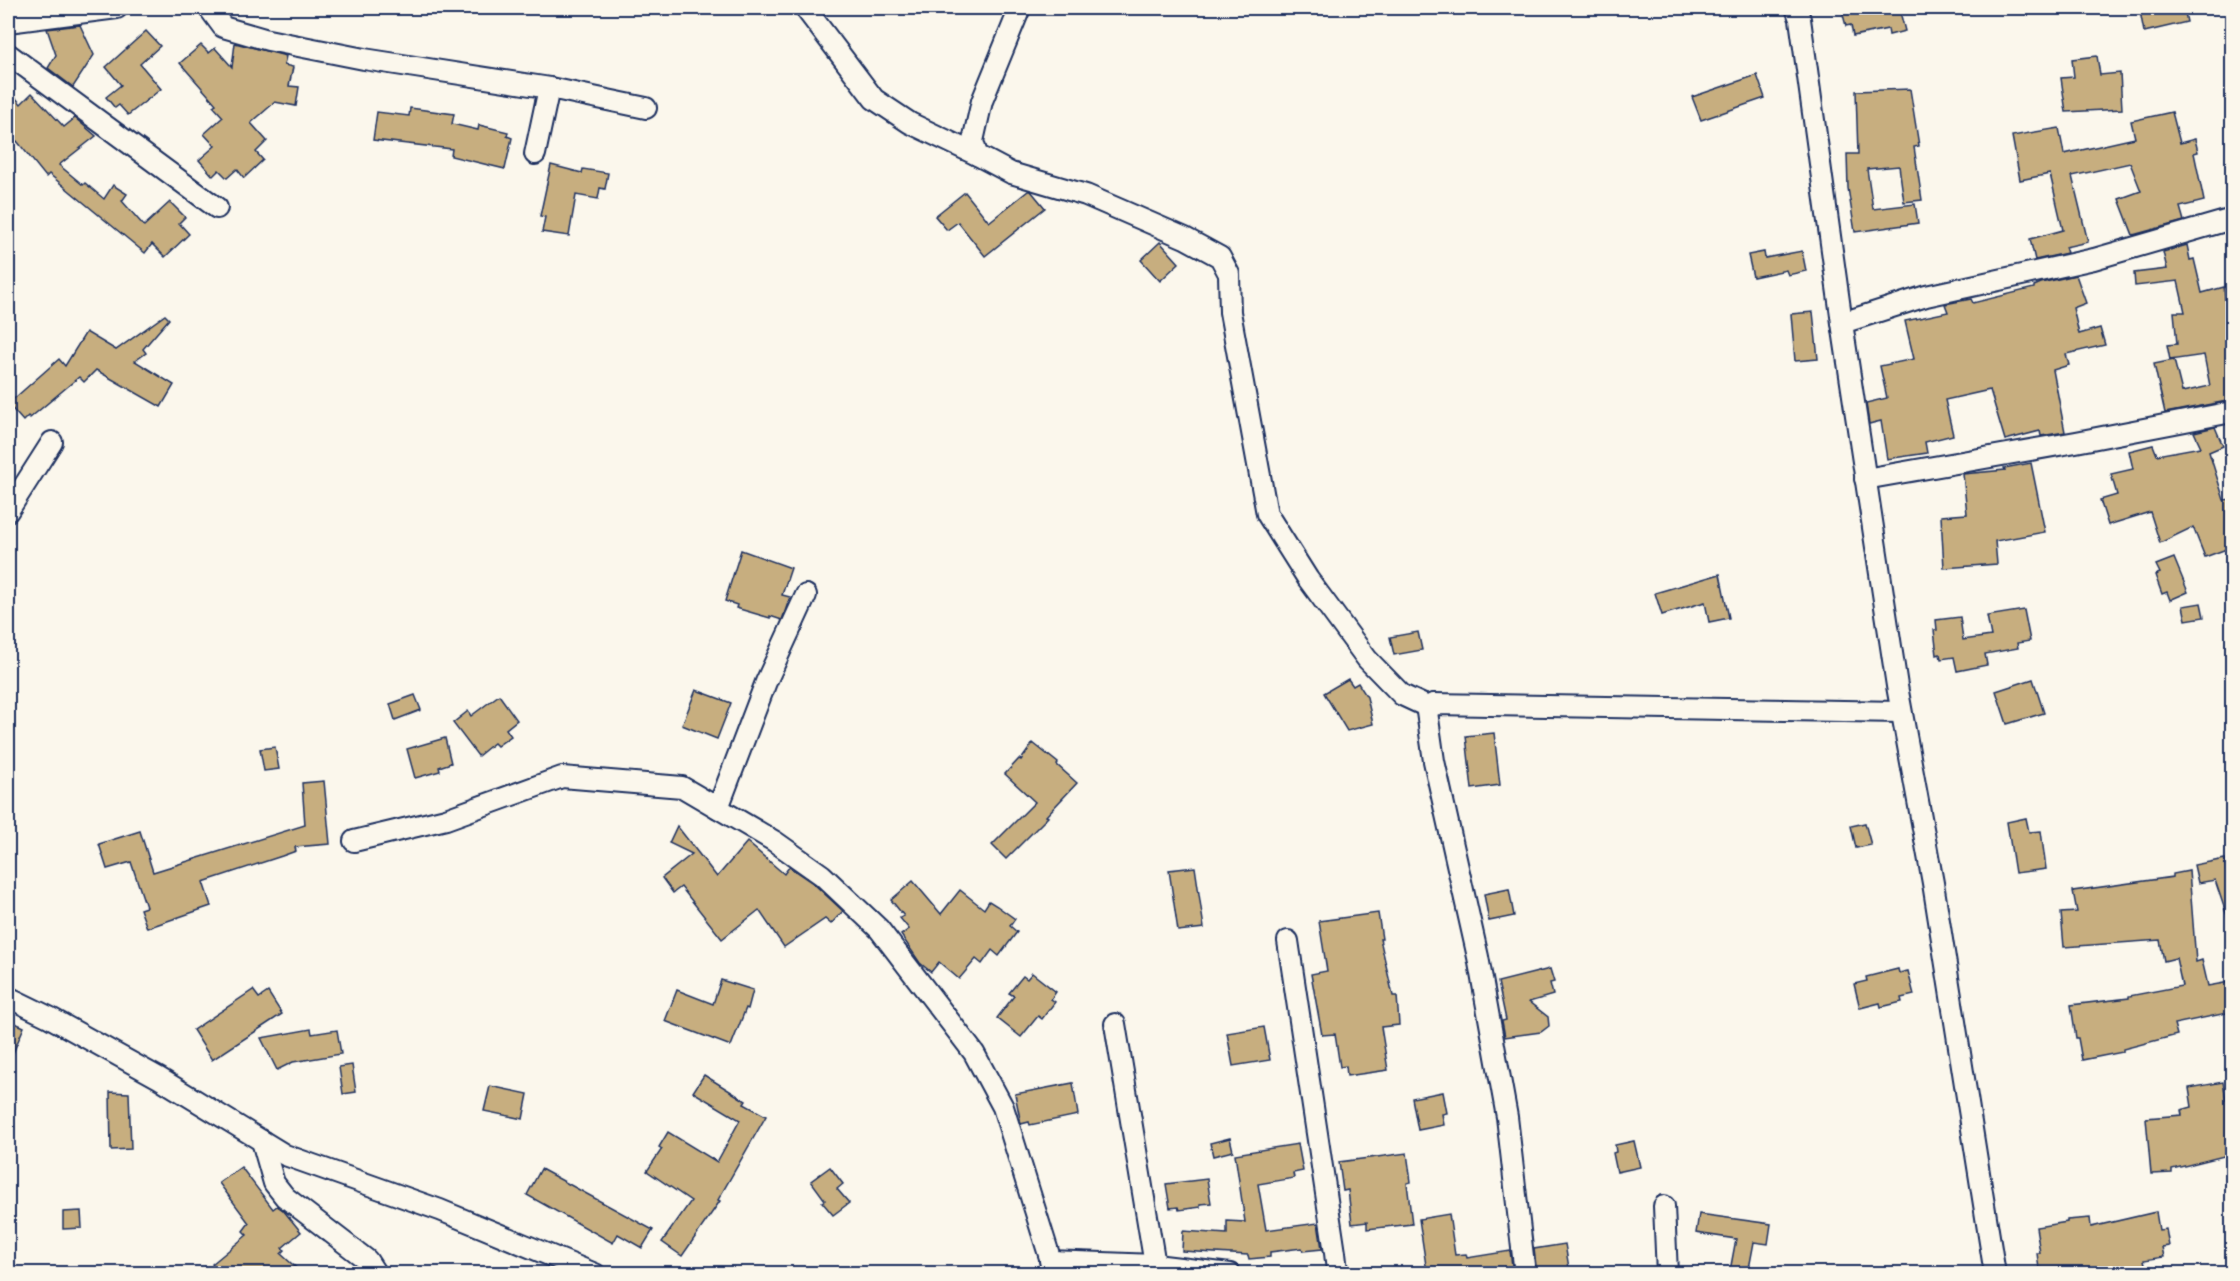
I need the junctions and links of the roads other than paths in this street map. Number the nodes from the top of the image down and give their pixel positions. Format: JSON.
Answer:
{"nodes":[{"id":1,"x":117,"y":8,"type":"edge"},
{"id":2,"x":209,"y":8,"type":"edge"},
{"id":3,"x":805,"y":8,"type":"edge"},
{"id":4,"x":1020,"y":8,"type":"edge"},
{"id":5,"x":1796,"y":8,"type":"edge"},
{"id":6,"x":8,"y":22,"type":"edge"},
{"id":7,"x":8,"y":54,"type":"edge"},
{"id":8,"x":549,"y":88,"type":"junction"},
{"id":9,"x":646,"y":108,"type":"dead end"},
{"id":10,"x":535,"y":154,"type":"dead end"},
{"id":11,"x":977,"y":155,"type":"junction"},
{"id":12,"x":217,"y":208,"type":"dead end"},
{"id":13,"x":2232,"y":219,"type":"edge"},
{"id":14,"x":1842,"y":323,"type":"junction"},
{"id":15,"x":2232,"y":412,"type":"edge"},
{"id":16,"x":52,"y":442,"type":"dead end"},
{"id":17,"x":1865,"y":479,"type":"junction"},
{"id":18,"x":8,"y":512,"type":"edge"},
{"id":19,"x":806,"y":595,"type":"dead end"},
{"id":20,"x":1430,"y":708,"type":"junction"},
{"id":21,"x":1901,"y":712,"type":"junction"},
{"id":22,"x":718,"y":808,"type":"junction"},
{"id":23,"x":354,"y":841,"type":"dead end"},
{"id":24,"x":1288,"y":941,"type":"dead end"},
{"id":25,"x":8,"y":997,"type":"edge"},
{"id":26,"x":1115,"y":1024,"type":"dead end"},
{"id":27,"x":262,"y":1141,"type":"junction"},
{"id":28,"x":1664,"y":1206,"type":"dead end"},
{"id":29,"x":1155,"y":1265,"type":"junction"},
{"id":30,"x":1053,"y":1267,"type":"edge"},
{"id":31,"x":376,"y":1274,"type":"edge"},
{"id":32,"x":596,"y":1274,"type":"edge"},
{"id":33,"x":1230,"y":1274,"type":"edge"},
{"id":34,"x":1335,"y":1274,"type":"edge"},
{"id":35,"x":1525,"y":1274,"type":"edge"},
{"id":36,"x":1667,"y":1274,"type":"edge"},
{"id":37,"x":1995,"y":1274,"type":"edge"}],
"edges":[{"from":1,"to":6,"type":"street"},
{"from":2,"to":8,"type":"street"},
{"from":3,"to":11,"type":"street"},
{"from":4,"to":11,"type":"street"},
{"from":5,"to":14,"type":"street"},
{"from":7,"to":12,"type":"street"},
{"from":8,"to":9,"type":"street"},
{"from":8,"to":10,"type":"street"},
{"from":11,"to":20,"type":"street"},
{"from":13,"to":14,"type":"street"},
{"from":14,"to":17,"type":"street"},
{"from":15,"to":17,"type":"street"},
{"from":16,"to":18,"type":"street"},
{"from":17,"to":21,"type":"street"},
{"from":19,"to":22,"type":"street"},
{"from":20,"to":21,"type":"street"},
{"from":20,"to":35,"type":"street"},
{"from":21,"to":37,"type":"street"},
{"from":22,"to":23,"type":"street"},
{"from":22,"to":30,"type":"street"},
{"from":24,"to":34,"type":"street"},
{"from":25,"to":27,"type":"street"},
{"from":26,"to":29,"type":"street"},
{"from":27,"to":31,"type":"street"},
{"from":27,"to":32,"type":"street"},
{"from":28,"to":36,"type":"street"},
{"from":29,"to":30,"type":"street"},
{"from":29,"to":33,"type":"street"}]}
